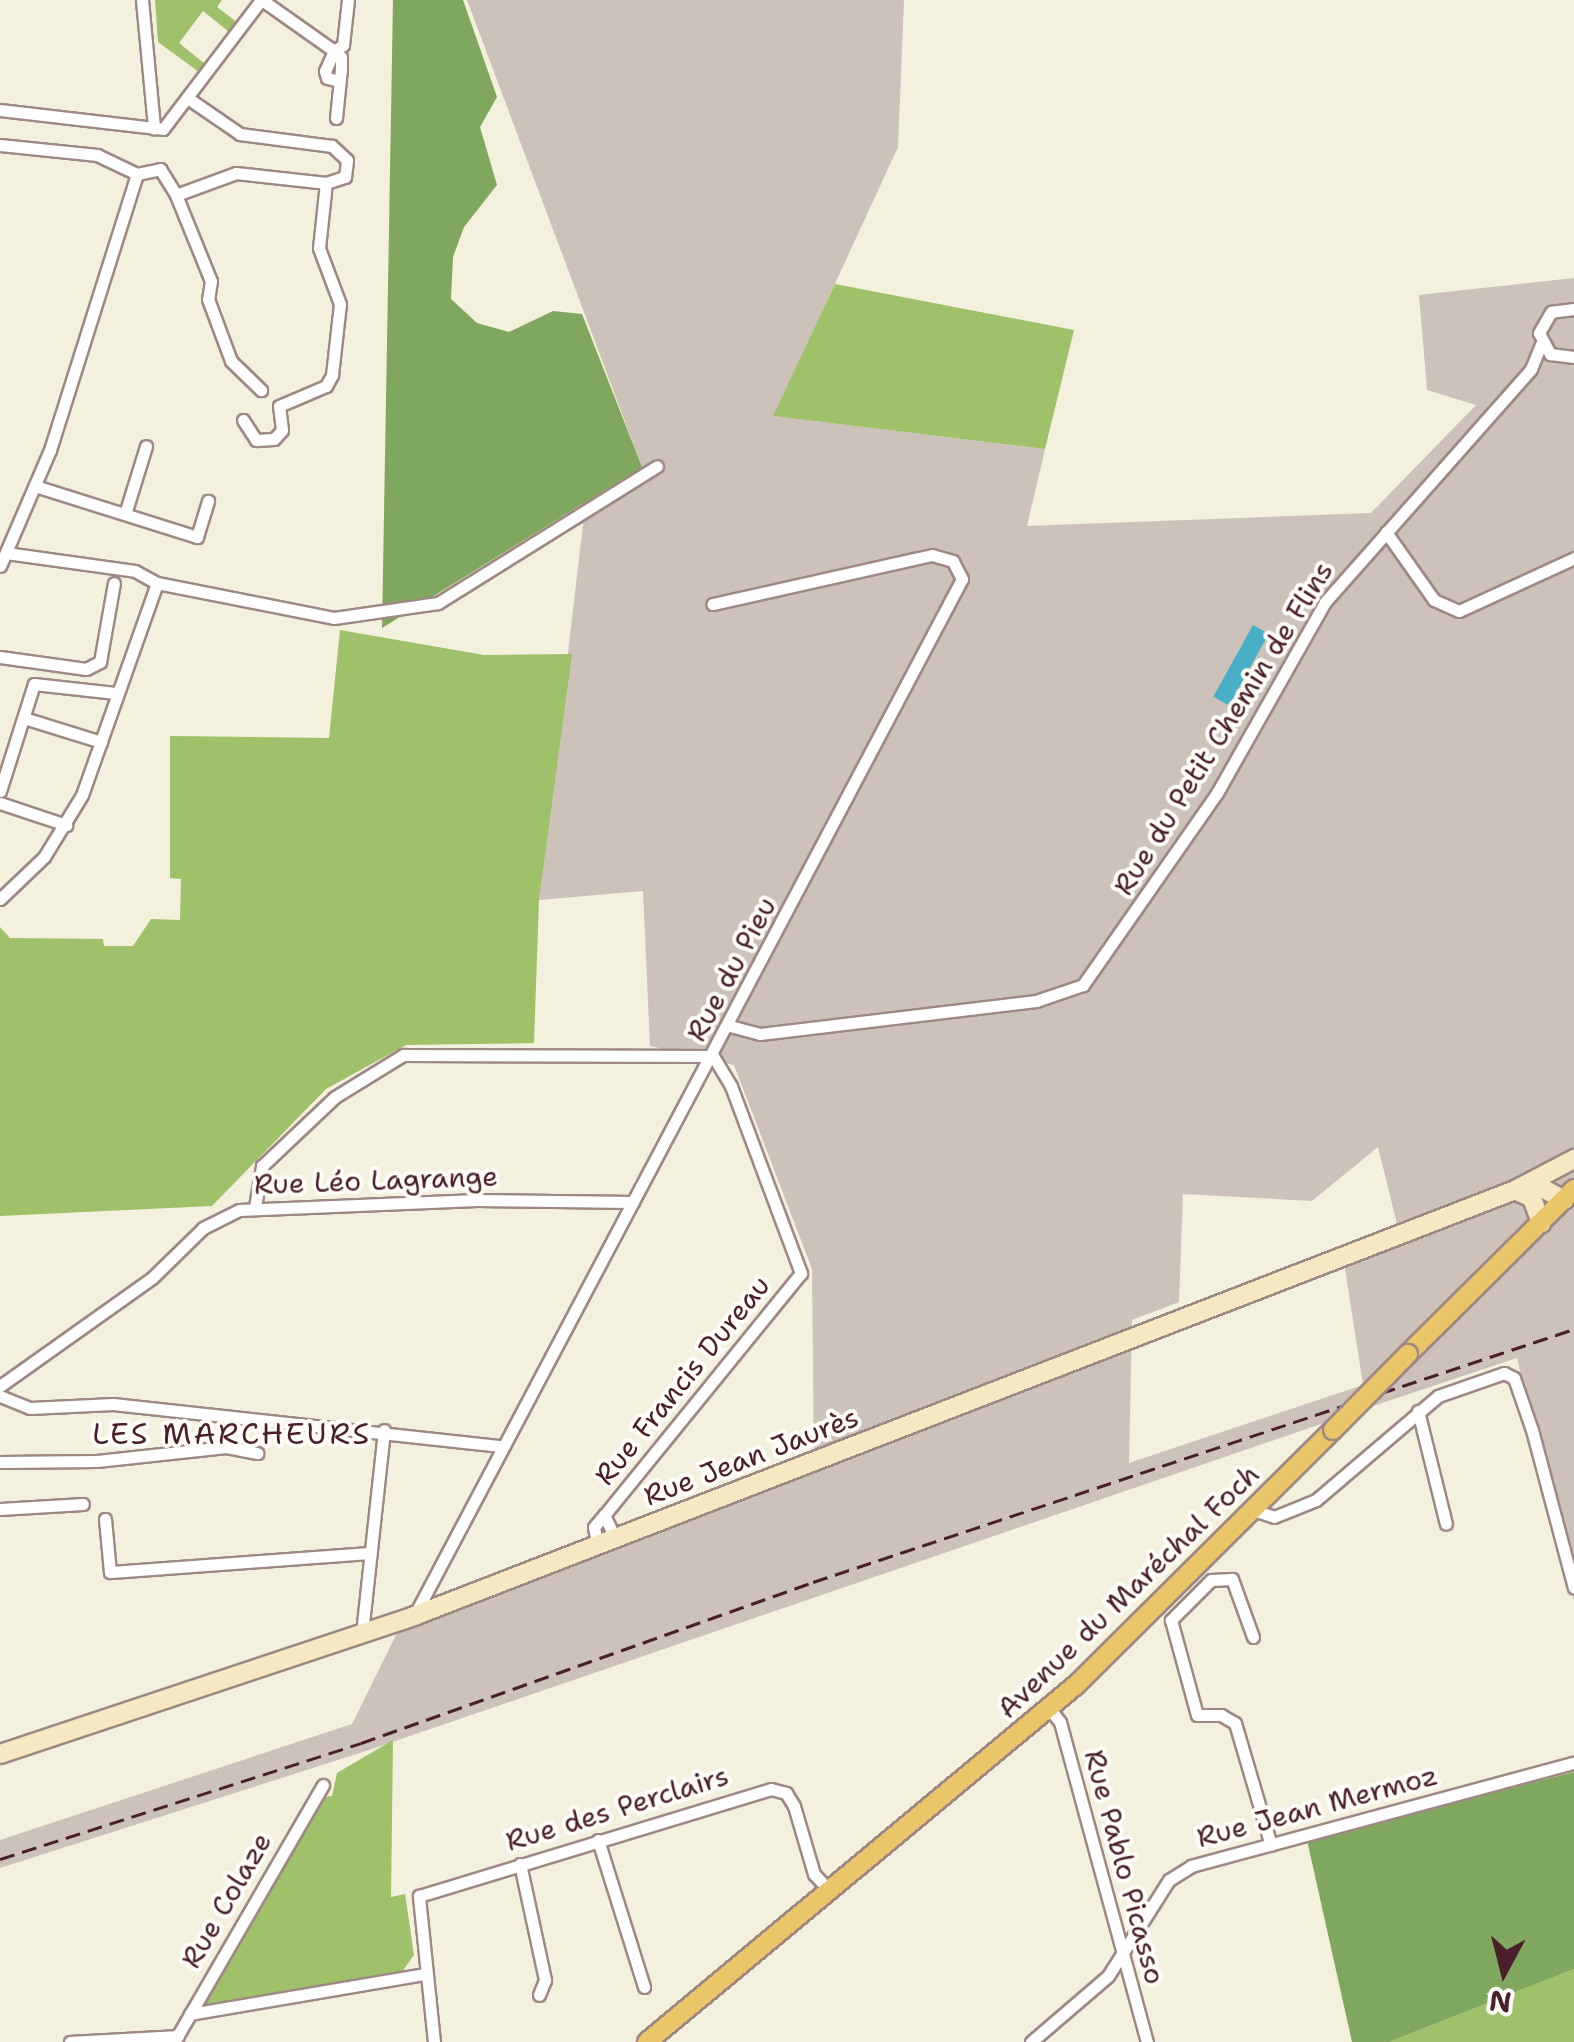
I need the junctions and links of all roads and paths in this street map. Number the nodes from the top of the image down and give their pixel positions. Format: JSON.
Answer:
{"nodes":[{"id":1,"x":142,"y":0,"type":"edge"},
{"id":2,"x":262,"y":0,"type":"edge"},
{"id":3,"x":348,"y":0,"type":"edge"},
{"id":4,"x":334,"y":51,"type":"junction"},
{"id":5,"x":189,"y":99,"type":"junction"},
{"id":6,"x":0,"y":110,"type":"edge"},
{"id":7,"x":336,"y":118,"type":"dead end"},
{"id":8,"x":154,"y":128,"type":"junction"},
{"id":9,"x":0,"y":145,"type":"edge"},
{"id":10,"x":137,"y":174,"type":"junction"},
{"id":11,"x":326,"y":184,"type":"junction"},
{"id":12,"x":176,"y":195,"type":"junction"},
{"id":13,"x":1574,"y":309,"type":"edge"},
{"id":14,"x":1542,"y":344,"type":"junction"},
{"id":15,"x":1568,"y":359,"type":"edge"},
{"id":16,"x":1531,"y":369,"type":"junction"},
{"id":17,"x":261,"y":390,"type":"dead end"},
{"id":18,"x":243,"y":420,"type":"dead end"},
{"id":19,"x":146,"y":446,"type":"dead end"},
{"id":20,"x":657,"y":466,"type":"dead end"},
{"id":21,"x":35,"y":486,"type":"junction"},
{"id":22,"x":208,"y":501,"type":"dead end"},
{"id":23,"x":125,"y":514,"type":"junction"},
{"id":24,"x":1386,"y":532,"type":"junction"},
{"id":25,"x":6,"y":552,"type":"junction"},
{"id":26,"x":1574,"y":558,"type":"edge"},
{"id":27,"x":0,"y":566,"type":"edge"},
{"id":28,"x":114,"y":582,"type":"dead end"},
{"id":29,"x":157,"y":583,"type":"junction"},
{"id":30,"x":712,"y":604,"type":"dead end"},
{"id":31,"x":0,"y":657,"type":"edge"},
{"id":32,"x":116,"y":692,"type":"junction"},
{"id":33,"x":24,"y":718,"type":"junction"},
{"id":34,"x":101,"y":742,"type":"junction"},
{"id":35,"x":0,"y":790,"type":"edge"},
{"id":36,"x":0,"y":803,"type":"edge"},
{"id":37,"x":66,"y":825,"type":"junction"},
{"id":38,"x":0,"y":900,"type":"edge"},
{"id":39,"x":730,"y":1026,"type":"junction"},
{"id":40,"x":713,"y":1056,"type":"junction"},
{"id":41,"x":1574,"y":1159,"type":"edge"},
{"id":42,"x":1548,"y":1172,"type":"junction"},
{"id":43,"x":1515,"y":1190,"type":"junction"},
{"id":44,"x":1571,"y":1193,"type":"edge"},
{"id":45,"x":633,"y":1202,"type":"junction"},
{"id":46,"x":255,"y":1208,"type":"junction"},
{"id":47,"x":1541,"y":1223,"type":"junction"},
{"id":48,"x":4,"y":1383,"type":"edge"},
{"id":49,"x":3,"y":1398,"type":"edge"},
{"id":50,"x":1418,"y":1411,"type":"junction"},
{"id":51,"x":384,"y":1430,"type":"junction"},
{"id":52,"x":500,"y":1446,"type":"junction"},
{"id":53,"x":256,"y":1453,"type":"dead end"},
{"id":54,"x":0,"y":1462,"type":"edge"},
{"id":55,"x":84,"y":1504,"type":"dead end"},
{"id":56,"x":0,"y":1509,"type":"edge"},
{"id":57,"x":1253,"y":1510,"type":"junction"},
{"id":58,"x":604,"y":1515,"type":"junction"},
{"id":59,"x":105,"y":1519,"type":"dead end"},
{"id":60,"x":1446,"y":1524,"type":"dead end"},
{"id":61,"x":607,"y":1542,"type":"junction"},
{"id":62,"x":370,"y":1553,"type":"junction"},
{"id":63,"x":1574,"y":1588,"type":"edge"},
{"id":64,"x":414,"y":1616,"type":"junction"},
{"id":65,"x":362,"y":1633,"type":"junction"},
{"id":66,"x":1254,"y":1637,"type":"dead end"},
{"id":67,"x":1050,"y":1708,"type":"junction"},
{"id":68,"x":0,"y":1754,"type":"edge"},
{"id":69,"x":1574,"y":1763,"type":"edge"},
{"id":70,"x":323,"y":1785,"type":"dead end"},
{"id":71,"x":598,"y":1840,"type":"junction"},
{"id":72,"x":1271,"y":1844,"type":"junction"},
{"id":73,"x":520,"y":1864,"type":"junction"},
{"id":74,"x":828,"y":1890,"type":"junction"},
{"id":75,"x":1121,"y":1951,"type":"junction"},
{"id":76,"x":423,"y":1974,"type":"junction"},
{"id":77,"x":644,"y":1987,"type":"dead end"},
{"id":78,"x":539,"y":1994,"type":"dead end"},
{"id":79,"x":190,"y":2014,"type":"junction"},
{"id":80,"x":176,"y":2039,"type":"edge"},
{"id":81,"x":70,"y":2042,"type":"edge"},
{"id":82,"x":434,"y":2042,"type":"edge"},
{"id":83,"x":648,"y":2042,"type":"edge"},
{"id":84,"x":1031,"y":2042,"type":"edge"},
{"id":85,"x":1147,"y":2042,"type":"edge"}],
"edges":[{"from":1,"to":8,"type":"street"},
{"from":2,"to":4,"type":"street"},
{"from":2,"to":5,"type":"street"},
{"from":3,"to":4,"type":"street"},
{"from":4,"to":7,"type":"street"},
{"from":5,"to":8,"type":"street"},
{"from":5,"to":11,"type":"street"},
{"from":6,"to":8,"type":"street"},
{"from":9,"to":10,"type":"street"},
{"from":10,"to":12,"type":"street"},
{"from":10,"to":21,"type":"street"},
{"from":11,"to":12,"type":"street"},
{"from":11,"to":18,"type":"street"},
{"from":12,"to":17,"type":"street"},
{"from":13,"to":14,"type":"street","name":"Rue du Petit Chemin de Flins"},
{"from":14,"to":15,"type":"street"},
{"from":14,"to":16,"type":"street","name":"Rue du Petit Chemin de Flins"},
{"from":15,"to":16,"type":"street","name":"Rue du Petit Chemin de Flins"},
{"from":16,"to":24,"type":"street","name":"Rue du Petit Chemin de Flins"},
{"from":19,"to":23,"type":"street"},
{"from":20,"to":29,"type":"street"},
{"from":21,"to":23,"type":"street"},
{"from":21,"to":25,"type":"street"},
{"from":22,"to":23,"type":"street"},
{"from":24,"to":26,"type":"street"},
{"from":24,"to":39,"type":"street","name":"Rue du Petit Chemin de Flins"},
{"from":25,"to":27,"type":"street"},
{"from":25,"to":29,"type":"street"},
{"from":28,"to":31,"type":"street"},
{"from":29,"to":32,"type":"street"},
{"from":30,"to":39,"type":"street","name":"Rue du Pieu"},
{"from":32,"to":33,"type":"street"},
{"from":32,"to":34,"type":"street"},
{"from":33,"to":34,"type":"street"},
{"from":33,"to":35,"type":"street"},
{"from":34,"to":37,"type":"street"},
{"from":36,"to":37,"type":"street"},
{"from":37,"to":38,"type":"street"},
{"from":39,"to":40,"type":"street","name":"Rue du Pieu"},
{"from":40,"to":45,"type":"street","name":"Rue du Pieu"},
{"from":40,"to":46,"type":"street"},
{"from":40,"to":58,"type":"street","name":"Rue Francis Dureau"},
{"from":41,"to":42,"type":"main road","name":"Rue Jean Jaurès"},
{"from":42,"to":43,"type":"main road","name":"Rue Jean Jaurès"},
{"from":42,"to":44,"type":"main road"},
{"from":43,"to":44,"type":"main road"},
{"from":43,"to":47,"type":"main road"},
{"from":43,"to":61,"type":"main road","name":"Rue Jean Jaurès"},
{"from":44,"to":47,"type":"main road","name":"Avenue du Maréchal Foch"},
{"from":45,"to":46,"type":"street","name":"Rue Léo Lagrange"},
{"from":45,"to":52,"type":"street","name":"Rue du Pieu"},
{"from":46,"to":48,"type":"street","name":"Rue Léo Lagrange"},
{"from":47,"to":57,"type":"main road","name":"Avenue du Maréchal Foch","bridge":true},
{"from":49,"to":51,"type":"street"},
{"from":50,"to":57,"type":"street"},
{"from":50,"to":60,"type":"street"},
{"from":50,"to":63,"type":"street"},
{"from":51,"to":52,"type":"street"},
{"from":51,"to":62,"type":"street"},
{"from":52,"to":64,"type":"street","name":"Rue du Pieu"},
{"from":53,"to":54,"type":"street"},
{"from":55,"to":56,"type":"street"},
{"from":57,"to":67,"type":"main road","name":"Avenue du Maréchal Foch"},
{"from":58,"to":61,"type":"street","name":"Rue Francis Dureau"},
{"from":58,"to":61,"type":"street","name":"Rue Francis Dureau"},
{"from":59,"to":62,"type":"street"},
{"from":61,"to":64,"type":"main road","name":"Rue Jean Jaurès"},
{"from":62,"to":65,"type":"street"},
{"from":64,"to":65,"type":"main road","name":"Rue Jean Jaurès"},
{"from":65,"to":68,"type":"main road","name":"Rue Jean Jaurès"},
{"from":66,"to":72,"type":"street"},
{"from":67,"to":74,"type":"main road","name":"Avenue du Maréchal Foch"},
{"from":67,"to":75,"type":"street","name":"Rue Pablo Picasso"},
{"from":69,"to":72,"type":"street","name":"Rue Jean Mermoz"},
{"from":70,"to":79,"type":"street","name":"Rue Colaze"},
{"from":71,"to":73,"type":"street","name":"Rue des Perclairs"},
{"from":71,"to":74,"type":"street","name":"Rue des Perclairs"},
{"from":71,"to":77,"type":"street"},
{"from":72,"to":75,"type":"street","name":"Rue Jean Mermoz"},
{"from":73,"to":76,"type":"street","name":"Rue des Perclairs"},
{"from":73,"to":78,"type":"street"},
{"from":74,"to":83,"type":"main road","name":"Avenue du Maréchal Foch"},
{"from":75,"to":84,"type":"street","name":"Rue Jean Mermoz"},
{"from":75,"to":85,"type":"street","name":"Rue Pablo Picasso"},
{"from":76,"to":79,"type":"street"},
{"from":76,"to":82,"type":"street"},
{"from":79,"to":80,"type":"street","name":"Rue Colaze"},
{"from":80,"to":81,"type":"street"}]}
